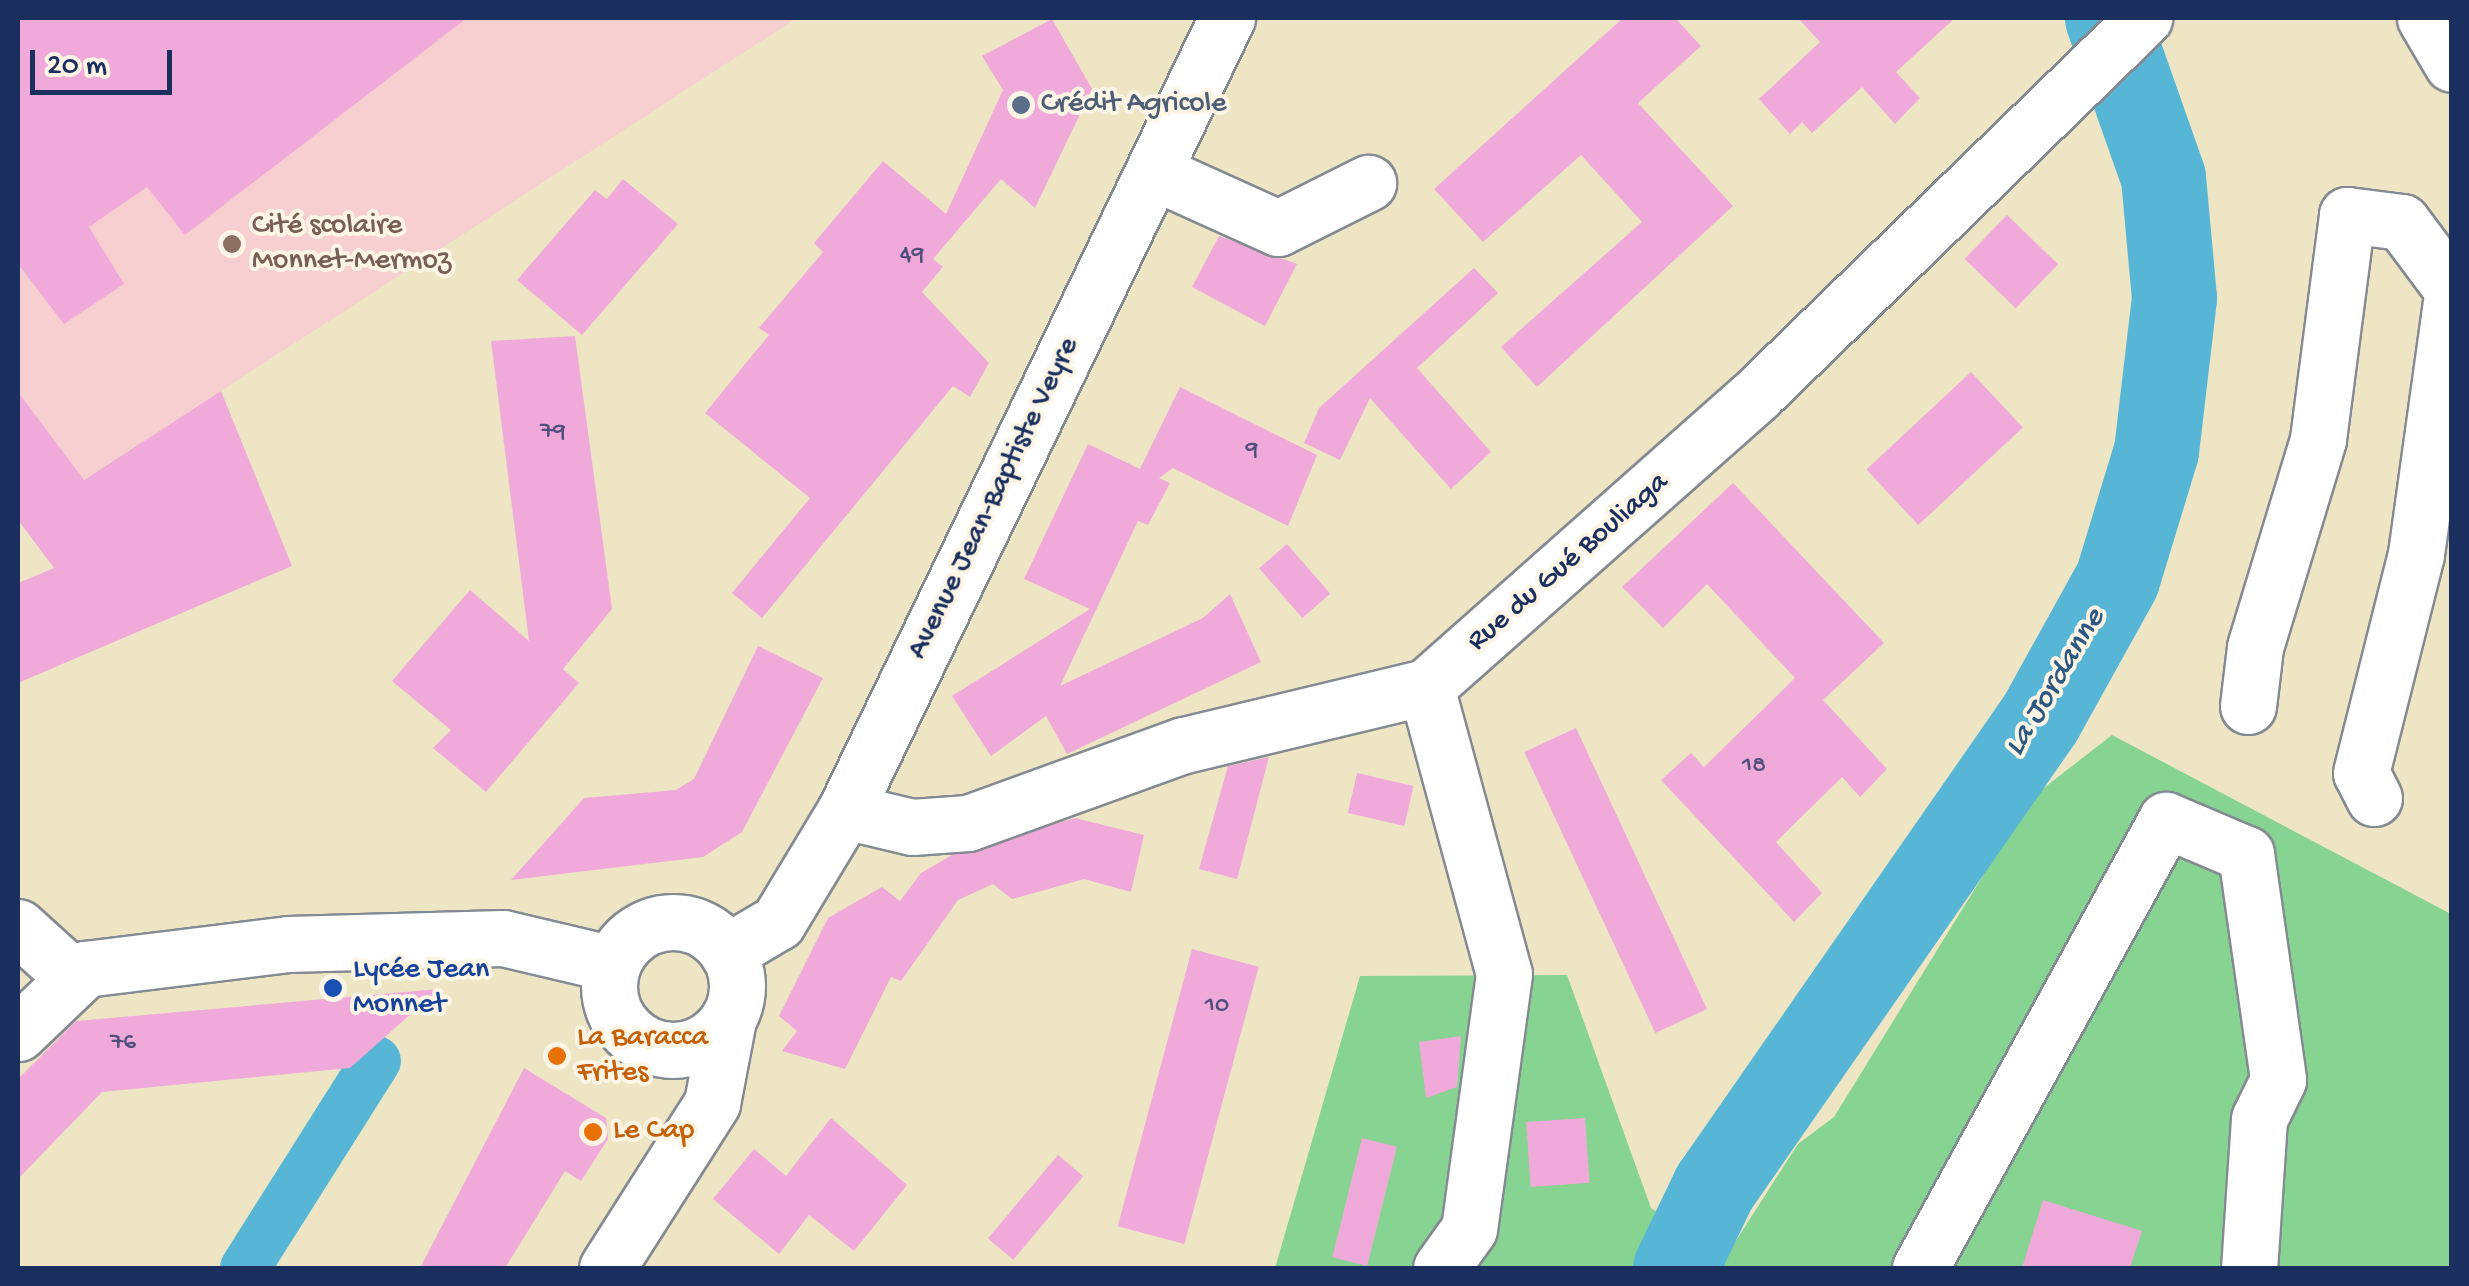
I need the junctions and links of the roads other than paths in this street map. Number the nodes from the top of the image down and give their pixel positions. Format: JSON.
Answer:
{"nodes":[{"id":1,"x":1227,"y":18,"type":"edge"},
{"id":2,"x":2144,"y":18,"type":"edge"},
{"id":3,"x":2425,"y":18,"type":"edge"},
{"id":4,"x":2452,"y":64,"type":"edge"},
{"id":5,"x":1154,"y":172,"type":"junction"},
{"id":6,"x":1368,"y":183,"type":"dead end"},
{"id":7,"x":2448,"y":277,"type":"edge"},
{"id":8,"x":1426,"y":687,"type":"junction"},
{"id":9,"x":2248,"y":706,"type":"dead end"},
{"id":10,"x":2374,"y":798,"type":"dead end"},
{"id":11,"x":844,"y":811,"type":"junction"},
{"id":12,"x":18,"y":927,"type":"edge"},
{"id":13,"x":727,"y":952,"type":"junction"},
{"id":14,"x":613,"y":964,"type":"junction"},
{"id":15,"x":74,"y":978,"type":"junction"},
{"id":16,"x":728,"y":1020,"type":"junction"},
{"id":17,"x":18,"y":1033,"type":"edge"},
{"id":18,"x":671,"y":1050,"type":"junction"},
{"id":19,"x":623,"y":1243,"type":"edge"},
{"id":20,"x":1462,"y":1255,"type":"edge"},
{"id":21,"x":1920,"y":1268,"type":"edge"},
{"id":22,"x":2249,"y":1268,"type":"edge"}],
"edges":[{"from":1,"to":5,"type":"main road","name":"Avenue Jean-Baptiste Veyre"},
{"from":2,"to":8,"type":"main road","name":"Rue du Gué Bouliaga"},
{"from":3,"to":4,"type":"main road"},
{"from":5,"to":6,"type":"main road"},
{"from":5,"to":11,"type":"main road","name":"Avenue Jean-Baptiste Veyre"},
{"from":7,"to":9,"type":"main road"},
{"from":7,"to":10,"type":"main road"},
{"from":8,"to":11,"type":"main road","name":"Rue du Gué Bouliaga"},
{"from":8,"to":20,"type":"main road"},
{"from":11,"to":13,"type":"main road","name":"Avenue Jean-Baptiste Veyre"},
{"from":12,"to":15,"type":"main road"},
{"from":13,"to":14,"type":"main road"},
{"from":13,"to":16,"type":"main road"},
{"from":14,"to":15,"type":"main road"},
{"from":14,"to":18,"type":"main road"},
{"from":15,"to":17,"type":"main road"},
{"from":16,"to":18,"type":"main road"},
{"from":16,"to":19,"type":"main road"},
{"from":18,"to":19,"type":"main road"},
{"from":21,"to":22,"type":"main road"}]}
